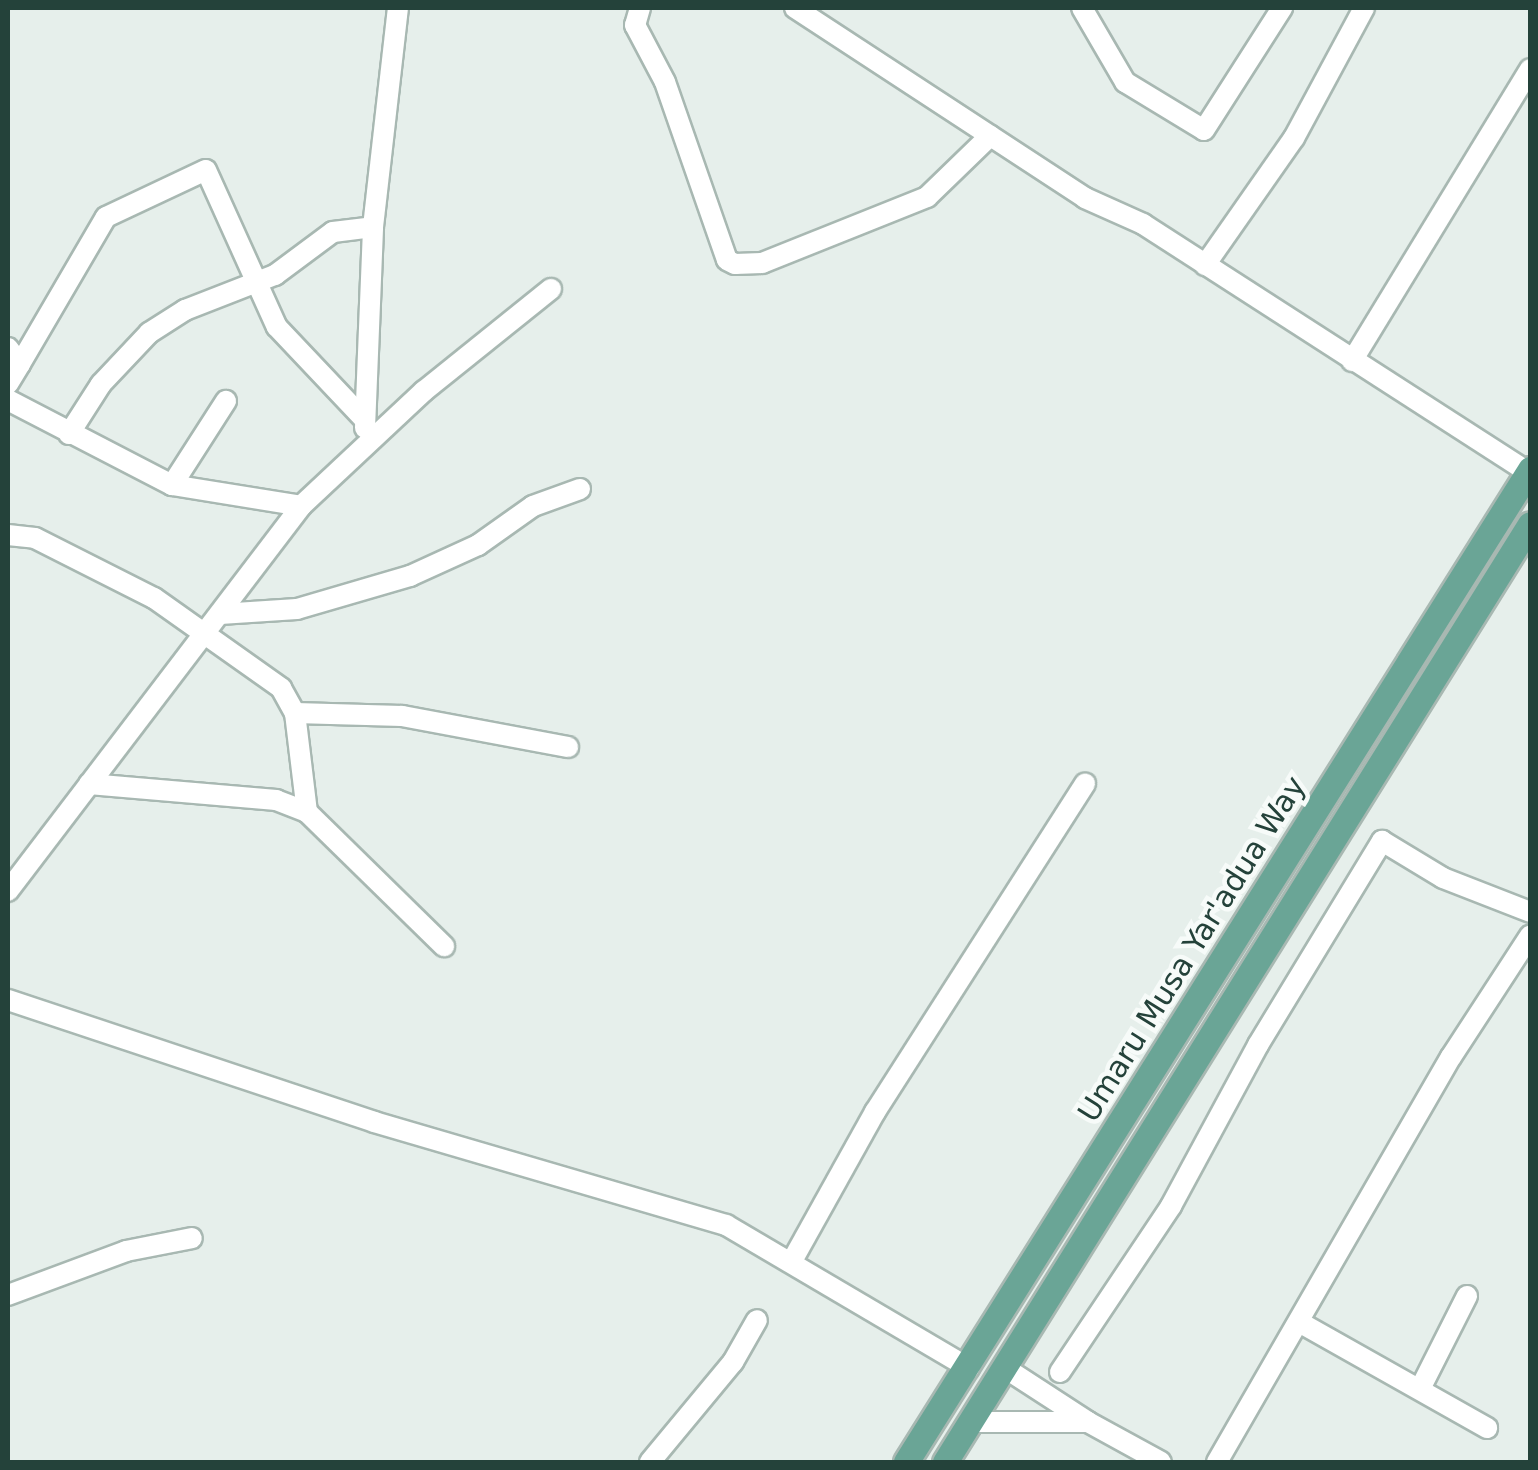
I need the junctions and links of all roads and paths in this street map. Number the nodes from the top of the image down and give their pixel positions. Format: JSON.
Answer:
{"nodes":[{"id":1,"x":398,"y":8,"type":"edge"},
{"id":2,"x":640,"y":8,"type":"edge"},
{"id":3,"x":796,"y":8,"type":"edge"},
{"id":4,"x":1082,"y":8,"type":"edge"},
{"id":5,"x":1282,"y":8,"type":"edge"},
{"id":6,"x":1364,"y":8,"type":"edge"},
{"id":7,"x":1530,"y":70,"type":"edge"},
{"id":8,"x":990,"y":136,"type":"junction"},
{"id":9,"x":373,"y":227,"type":"junction"},
{"id":10,"x":1205,"y":265,"type":"junction"},
{"id":11,"x":259,"y":280,"type":"junction"},
{"id":12,"x":551,"y":290,"type":"dead end"},
{"id":13,"x":14,"y":356,"type":"edge"},
{"id":14,"x":1352,"y":362,"type":"junction"},
{"id":15,"x":8,"y":384,"type":"edge"},
{"id":16,"x":8,"y":400,"type":"edge"},
{"id":17,"x":226,"y":401,"type":"dead end"},
{"id":18,"x":365,"y":420,"type":"junction"},
{"id":19,"x":68,"y":434,"type":"junction"},
{"id":20,"x":364,"y":445,"type":"junction"},
{"id":21,"x":1529,"y":470,"type":"edge"},
{"id":22,"x":172,"y":486,"type":"junction"},
{"id":23,"x":580,"y":489,"type":"dead end"},
{"id":24,"x":301,"y":506,"type":"junction"},
{"id":25,"x":1530,"y":524,"type":"edge"},
{"id":26,"x":8,"y":535,"type":"edge"},
{"id":27,"x":220,"y":614,"type":"junction"},
{"id":28,"x":205,"y":634,"type":"junction"},
{"id":29,"x":295,"y":713,"type":"junction"},
{"id":30,"x":568,"y":747,"type":"dead end"},
{"id":31,"x":1085,"y":783,"type":"dead end"},
{"id":32,"x":89,"y":784,"type":"junction"},
{"id":33,"x":306,"y":812,"type":"junction"},
{"id":34,"x":8,"y":892,"type":"edge"},
{"id":35,"x":1530,"y":912,"type":"edge"},
{"id":36,"x":1530,"y":936,"type":"edge"},
{"id":37,"x":444,"y":946,"type":"dead end"},
{"id":38,"x":8,"y":1000,"type":"edge"},
{"id":39,"x":192,"y":1238,"type":"dead end"},
{"id":40,"x":792,"y":1262,"type":"junction"},
{"id":41,"x":8,"y":1295,"type":"edge"},
{"id":42,"x":1466,"y":1296,"type":"dead end"},
{"id":43,"x":1010,"y":1303,"type":"junction"},
{"id":44,"x":1036,"y":1318,"type":"junction"},
{"id":45,"x":757,"y":1320,"type":"dead end"},
{"id":46,"x":1299,"y":1322,"type":"junction"},
{"id":47,"x":968,"y":1368,"type":"junction"},
{"id":48,"x":1005,"y":1368,"type":"junction"},
{"id":49,"x":1060,"y":1372,"type":"dead end"},
{"id":50,"x":1421,"y":1388,"type":"junction"},
{"id":51,"x":972,"y":1422,"type":"junction"},
{"id":52,"x":1088,"y":1422,"type":"junction"},
{"id":53,"x":1487,"y":1428,"type":"dead end"},
{"id":54,"x":650,"y":1462,"type":"edge"},
{"id":55,"x":906,"y":1462,"type":"edge"},
{"id":56,"x":945,"y":1462,"type":"edge"},
{"id":57,"x":1161,"y":1462,"type":"edge"},
{"id":58,"x":1217,"y":1462,"type":"edge"}],
"edges":[{"from":1,"to":9,"type":"street"},
{"from":2,"to":8,"type":"street"},
{"from":3,"to":8,"type":"street"},
{"from":4,"to":5,"type":"street"},
{"from":6,"to":10,"type":"street"},
{"from":7,"to":14,"type":"street"},
{"from":8,"to":10,"type":"street"},
{"from":9,"to":11,"type":"street"},
{"from":9,"to":18,"type":"street"},
{"from":10,"to":14,"type":"street"},
{"from":11,"to":13,"type":"street"},
{"from":11,"to":18,"type":"street"},
{"from":11,"to":19,"type":"street"},
{"from":12,"to":20,"type":"street"},
{"from":13,"to":15,"type":"street"},
{"from":14,"to":21,"type":"street"},
{"from":16,"to":19,"type":"street"},
{"from":17,"to":22,"type":"street"},
{"from":18,"to":20,"type":"street"},
{"from":19,"to":22,"type":"street"},
{"from":20,"to":24,"type":"street"},
{"from":21,"to":43,"type":"main road","name":"Umaru Musa Yar'adua Way"},
{"from":22,"to":24,"type":"street"},
{"from":23,"to":27,"type":"street"},
{"from":24,"to":27,"type":"street"},
{"from":25,"to":44,"type":"main road","name":"Umaru Musa Yar'adua Way"},
{"from":26,"to":28,"type":"street"},
{"from":27,"to":28,"type":"street"},
{"from":28,"to":29,"type":"street"},
{"from":28,"to":32,"type":"street"},
{"from":29,"to":30,"type":"street"},
{"from":29,"to":33,"type":"street"},
{"from":31,"to":40,"type":"street"},
{"from":32,"to":33,"type":"street"},
{"from":32,"to":34,"type":"street"},
{"from":33,"to":37,"type":"street"},
{"from":35,"to":49,"type":"street"},
{"from":36,"to":46,"type":"street"},
{"from":38,"to":40,"type":"street"},
{"from":39,"to":41,"type":"street"},
{"from":40,"to":47,"type":"street"},
{"from":42,"to":50,"type":"street"},
{"from":43,"to":44,"type":"main road"},
{"from":43,"to":47,"type":"main road","name":"Umaru Musa Yar'adua Way"},
{"from":44,"to":48,"type":"main road","name":"Umaru Musa Yar'adua Way"},
{"from":45,"to":54,"type":"street"},
{"from":46,"to":50,"type":"street"},
{"from":46,"to":58,"type":"street"},
{"from":47,"to":55,"type":"main road","name":"Umaru Musa Yar'adua Way"},
{"from":48,"to":51,"type":"main road","name":"Umaru Musa Yar'adua Way"},
{"from":48,"to":52,"type":"street"},
{"from":50,"to":53,"type":"street"},
{"from":51,"to":52,"type":"street"},
{"from":51,"to":56,"type":"main road","name":"Umaru Musa Yar'adua Way"},
{"from":52,"to":57,"type":"street"}]}
